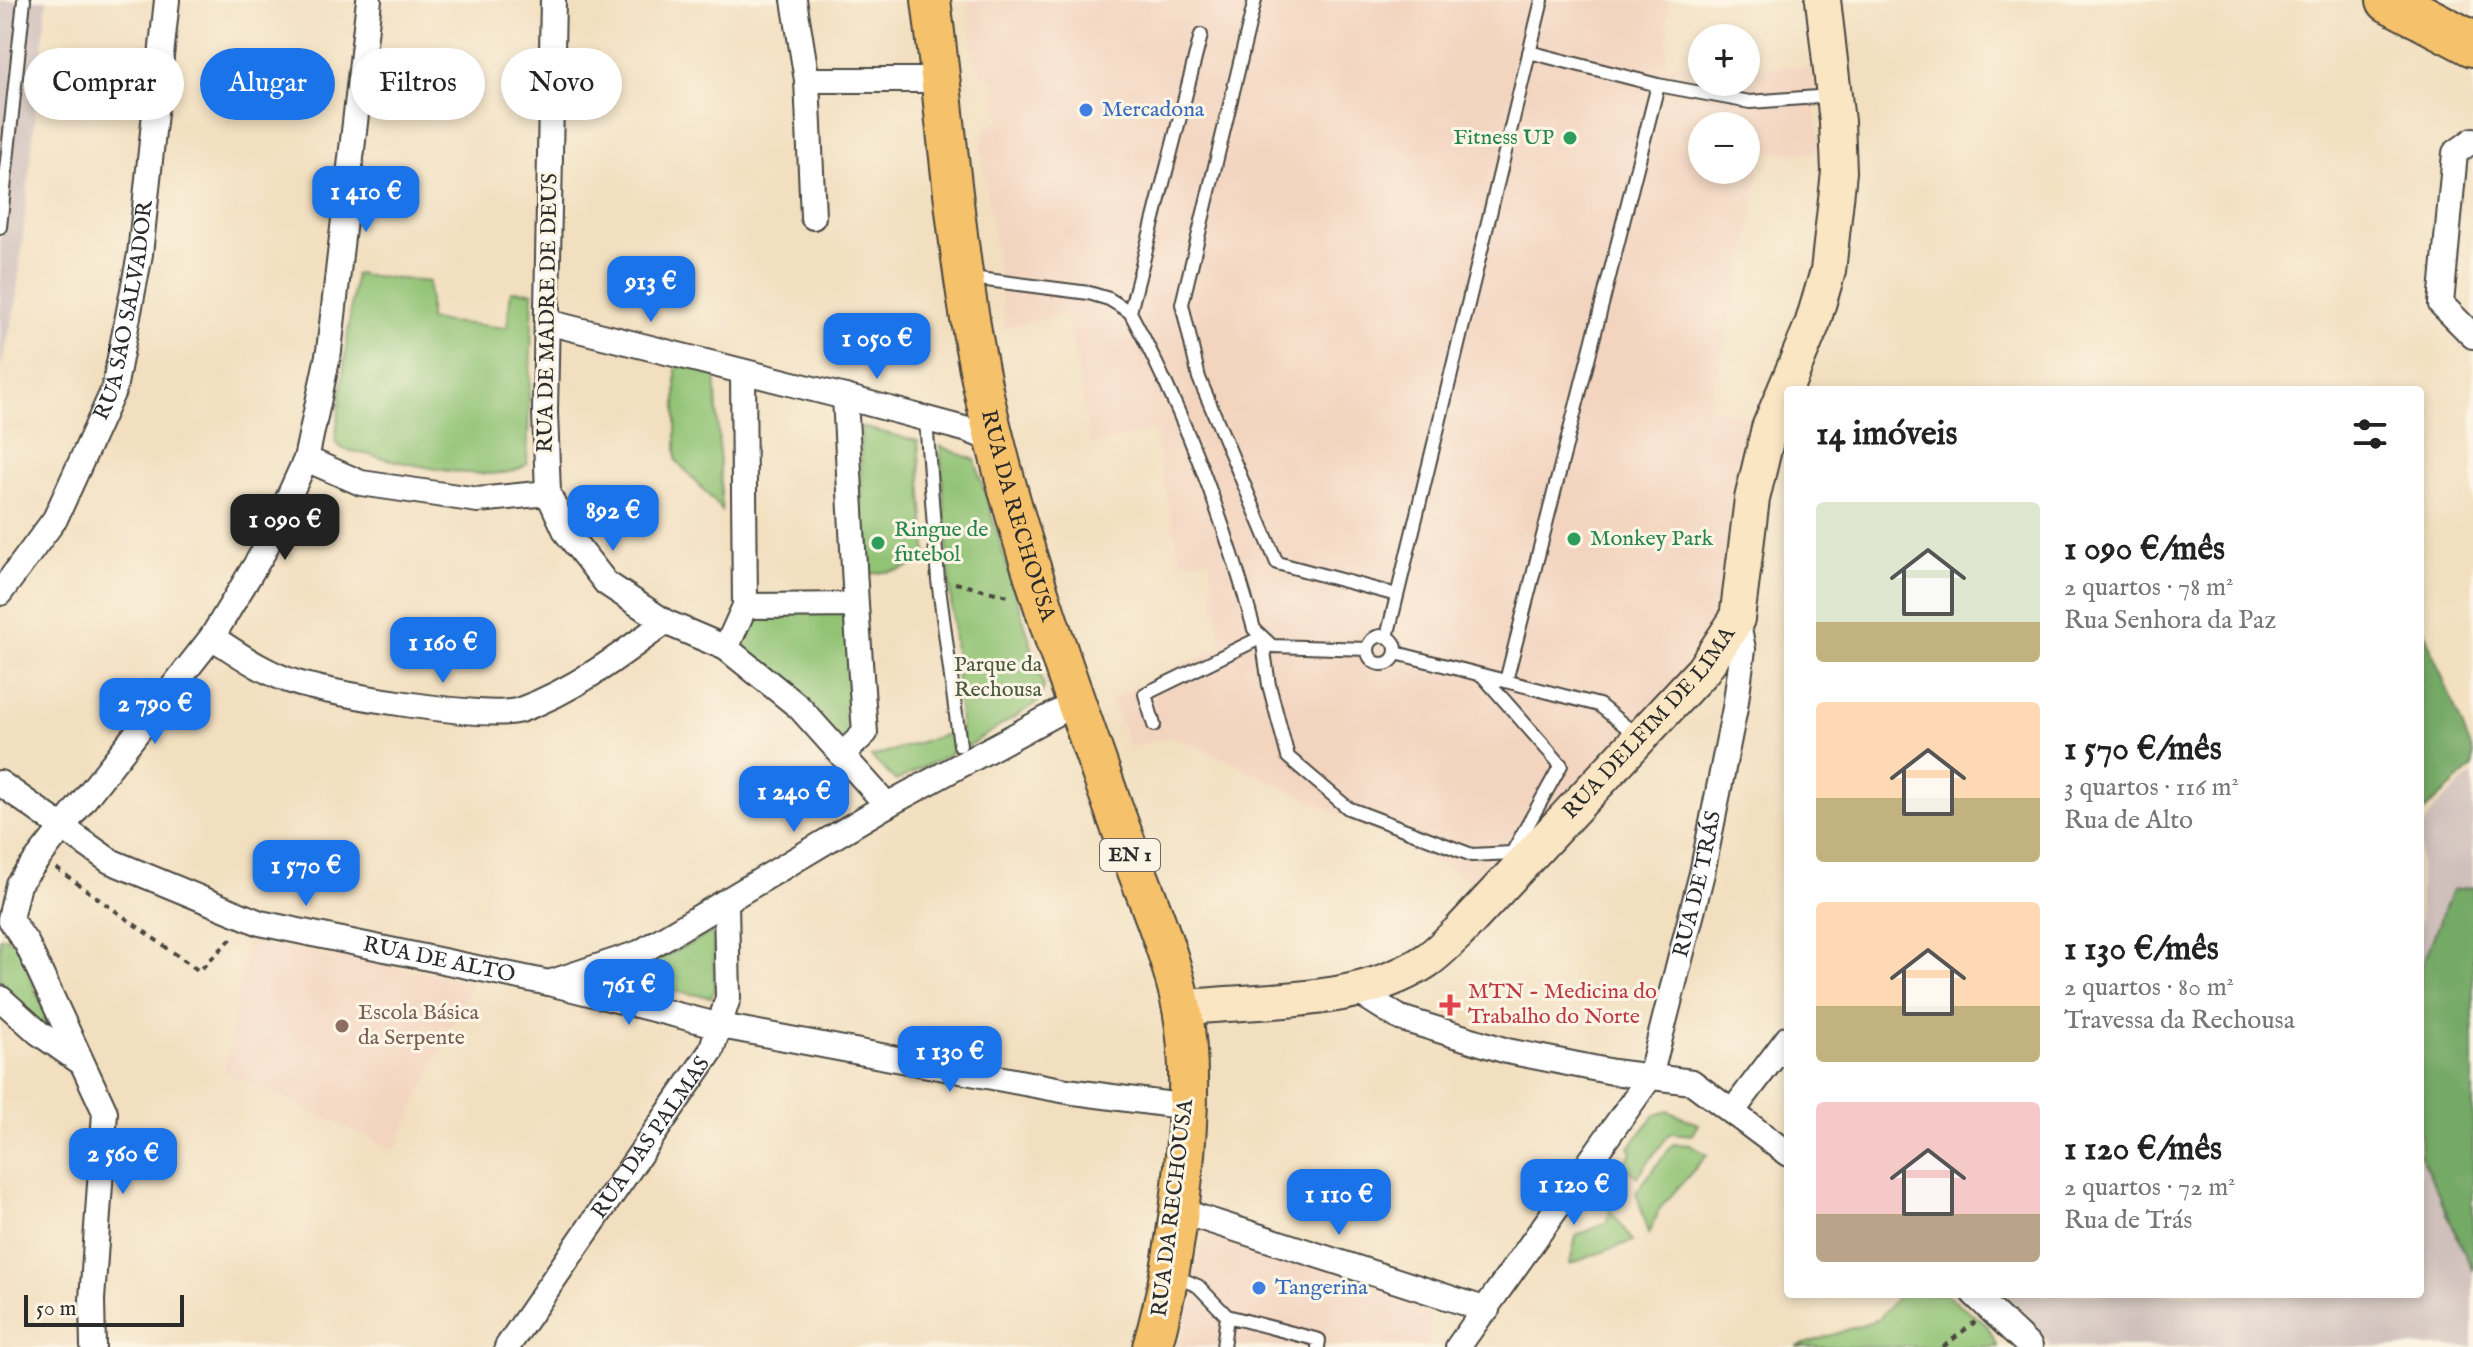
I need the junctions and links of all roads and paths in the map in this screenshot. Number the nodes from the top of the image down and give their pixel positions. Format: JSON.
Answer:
{"nodes":[{"id":1,"x":24,"y":0,"type":"edge"},
{"id":2,"x":167,"y":0,"type":"edge"},
{"id":3,"x":369,"y":0,"type":"edge"},
{"id":4,"x":553,"y":0,"type":"edge"},
{"id":5,"x":794,"y":0,"type":"edge"},
{"id":6,"x":931,"y":0,"type":"edge"},
{"id":7,"x":1255,"y":0,"type":"edge"},
{"id":8,"x":1542,"y":0,"type":"edge"},
{"id":9,"x":1823,"y":0,"type":"edge"},
{"id":10,"x":2389,"y":0,"type":"edge"},
{"id":11,"x":1201,"y":35,"type":"dead end"},
{"id":12,"x":2473,"y":44,"type":"edge"},
{"id":13,"x":1529,"y":52,"type":"junction"},
{"id":14,"x":807,"y":80,"type":"junction"},
{"id":15,"x":941,"y":80,"type":"junction"},
{"id":16,"x":1658,"y":85,"type":"junction"},
{"id":17,"x":1834,"y":96,"type":"junction"},
{"id":18,"x":2473,"y":140,"type":"edge"},
{"id":19,"x":813,"y":217,"type":"dead end"},
{"id":20,"x":0,"y":227,"type":"edge"},
{"id":21,"x":963,"y":278,"type":"junction"},
{"id":22,"x":1130,"y":312,"type":"junction"},
{"id":23,"x":547,"y":322,"type":"junction"},
{"id":24,"x":2473,"y":336,"type":"edge"},
{"id":25,"x":743,"y":372,"type":"junction"},
{"id":26,"x":1787,"y":386,"type":"edge"},
{"id":27,"x":1784,"y":392,"type":"edge"},
{"id":28,"x":845,"y":397,"type":"junction"},
{"id":29,"x":926,"y":420,"type":"junction"},
{"id":30,"x":995,"y":441,"type":"junction"},
{"id":31,"x":306,"y":459,"type":"junction"},
{"id":32,"x":548,"y":493,"type":"junction"},
{"id":33,"x":938,"y":580,"type":"junction"},
{"id":34,"x":0,"y":593,"type":"edge"},
{"id":35,"x":1397,"y":595,"type":"junction"},
{"id":36,"x":1018,"y":599,"type":"dead end"},
{"id":37,"x":856,"y":605,"type":"junction"},
{"id":38,"x":745,"y":606,"type":"junction"},
{"id":39,"x":1737,"y":619,"type":"junction"},
{"id":40,"x":665,"y":622,"type":"junction"},
{"id":41,"x":212,"y":637,"type":"junction"},
{"id":42,"x":1262,"y":637,"type":"junction"},
{"id":43,"x":1387,"y":637,"type":"junction"},
{"id":44,"x":726,"y":648,"type":"junction"},
{"id":45,"x":1368,"y":649,"type":"junction"},
{"id":46,"x":1396,"y":653,"type":"junction"},
{"id":47,"x":1703,"y":670,"type":"junction"},
{"id":48,"x":1482,"y":675,"type":"junction"},
{"id":49,"x":1506,"y":681,"type":"junction"},
{"id":50,"x":1736,"y":694,"type":"junction"},
{"id":51,"x":1077,"y":702,"type":"junction"},
{"id":52,"x":1154,"y":725,"type":"dead end"},
{"id":53,"x":1640,"y":738,"type":"junction"},
{"id":54,"x":960,"y":745,"type":"dead end"},
{"id":55,"x":842,"y":755,"type":"junction"},
{"id":56,"x":0,"y":783,"type":"edge"},
{"id":57,"x":887,"y":805,"type":"junction"},
{"id":58,"x":62,"y":825,"type":"junction"},
{"id":59,"x":41,"y":853,"type":"junction"},
{"id":60,"x":726,"y":904,"type":"junction"},
{"id":61,"x":250,"y":919,"type":"junction"},
{"id":62,"x":5,"y":921,"type":"edge"},
{"id":63,"x":549,"y":983,"type":"junction"},
{"id":64,"x":1357,"y":991,"type":"junction"},
{"id":65,"x":0,"y":998,"type":"edge"},
{"id":66,"x":1182,"y":1008,"type":"junction"},
{"id":67,"x":721,"y":1026,"type":"junction"},
{"id":68,"x":1784,"y":1043,"type":"edge"},
{"id":69,"x":81,"y":1062,"type":"junction"},
{"id":70,"x":1650,"y":1077,"type":"junction"},
{"id":71,"x":1188,"y":1107,"type":"junction"},
{"id":72,"x":1732,"y":1112,"type":"junction"},
{"id":73,"x":1784,"y":1151,"type":"edge"},
{"id":74,"x":1177,"y":1210,"type":"junction"},
{"id":75,"x":1168,"y":1274,"type":"junction"},
{"id":76,"x":1982,"y":1300,"type":"edge"},
{"id":77,"x":1487,"y":1310,"type":"junction"},
{"id":78,"x":1227,"y":1316,"type":"junction"},
{"id":79,"x":93,"y":1347,"type":"edge"},
{"id":80,"x":507,"y":1347,"type":"edge"},
{"id":81,"x":1152,"y":1347,"type":"edge"},
{"id":82,"x":1223,"y":1347,"type":"edge"},
{"id":83,"x":1318,"y":1347,"type":"edge"},
{"id":84,"x":1458,"y":1347,"type":"edge"},
{"id":85,"x":1943,"y":1347,"type":"edge"},
{"id":86,"x":2030,"y":1347,"type":"edge"}],
"edges":[{"from":1,"to":20,"type":"lane"},
{"from":2,"to":34,"type":"street","name":"RUA SÃO SALVADOR"},
{"from":3,"to":31,"type":"street"},
{"from":4,"to":23,"type":"street","name":"RUA DE MADRE DE DEUS"},
{"from":5,"to":14,"type":"street"},
{"from":6,"to":15,"type":"main road","name":"RUA DA RECHOUSA","number":"EN 1"},
{"from":7,"to":35,"type":"lane"},
{"from":8,"to":13,"type":"lane"},
{"from":9,"to":17,"type":"main road","name":"RUA DELFIM DE LIMA"},
{"from":10,"to":12,"type":"highway"},
{"from":11,"to":22,"type":"lane"},
{"from":13,"to":16,"type":"lane"},
{"from":13,"to":35,"type":"lane"},
{"from":14,"to":15,"type":"street"},
{"from":14,"to":19,"type":"street"},
{"from":15,"to":21,"type":"main road","name":"RUA DA RECHOUSA","number":"EN 1"},
{"from":16,"to":17,"type":"lane"},
{"from":16,"to":49,"type":"lane"},
{"from":17,"to":26,"type":"main road","name":"RUA DELFIM DE LIMA"},
{"from":18,"to":24,"type":"street"},
{"from":21,"to":22,"type":"lane"},
{"from":21,"to":30,"type":"main road","name":"RUA DA RECHOUSA","number":"EN 1"},
{"from":22,"to":42,"type":"lane"},
{"from":23,"to":25,"type":"street"},
{"from":23,"to":32,"type":"street","name":"RUA DE MADRE DE DEUS"},
{"from":25,"to":28,"type":"street"},
{"from":25,"to":38,"type":"street"},
{"from":27,"to":39,"type":"main road","name":"RUA DELFIM DE LIMA"},
{"from":28,"to":29,"type":"street"},
{"from":28,"to":37,"type":"street"},
{"from":29,"to":30,"type":"street"},
{"from":29,"to":33,"type":"lane"},
{"from":30,"to":51,"type":"main road","name":"RUA DA RECHOUSA","number":"EN 1"},
{"from":31,"to":32,"type":"street"},
{"from":31,"to":41,"type":"street"},
{"from":32,"to":40,"type":"street","name":"RUA DE MADRE DE DEUS"},
{"from":33,"to":36,"type":"path"},
{"from":33,"to":54,"type":"lane"},
{"from":35,"to":43,"type":"lane"},
{"from":37,"to":38,"type":"street"},
{"from":37,"to":55,"type":"street"},
{"from":38,"to":44,"type":"street"},
{"from":39,"to":47,"type":"main road","name":"RUA DELFIM DE LIMA"},
{"from":39,"to":50,"type":"street","name":"RUA DE TRÁS"},
{"from":40,"to":41,"type":"street"},
{"from":40,"to":44,"type":"street","name":"RUA DE MADRE DE DEUS"},
{"from":41,"to":58,"type":"street"},
{"from":42,"to":45,"type":"lane"},
{"from":42,"to":48,"type":"lane"},
{"from":42,"to":52,"type":"lane"},
{"from":43,"to":45,"type":"lane"},
{"from":43,"to":46,"type":"lane"},
{"from":44,"to":55,"type":"street","name":"RUA DE MADRE DE DEUS"},
{"from":45,"to":46,"type":"lane"},
{"from":46,"to":48,"type":"lane"},
{"from":47,"to":50,"type":"street"},
{"from":47,"to":53,"type":"main road","name":"RUA DELFIM DE LIMA"},
{"from":48,"to":49,"type":"lane"},
{"from":49,"to":53,"type":"lane"},
{"from":50,"to":70,"type":"street","name":"RUA DE TRÁS"},
{"from":51,"to":57,"type":"street"},
{"from":51,"to":66,"type":"main road","name":"RUA DA RECHOUSA","number":"EN 1"},
{"from":53,"to":64,"type":"main road","name":"RUA DELFIM DE LIMA"},
{"from":55,"to":57,"type":"street","name":"RUA DE MADRE DE DEUS"},
{"from":56,"to":58,"type":"street","name":"RUA DE ALTO"},
{"from":57,"to":60,"type":"street"},
{"from":58,"to":59,"type":"street"},
{"from":58,"to":61,"type":"street","name":"RUA DE ALTO"},
{"from":59,"to":61,"type":"path"},
{"from":59,"to":62,"type":"street"},
{"from":60,"to":63,"type":"street"},
{"from":60,"to":67,"type":"street","name":"RUA DAS PALMAS"},
{"from":61,"to":63,"type":"street","name":"RUA DE ALTO"},
{"from":62,"to":69,"type":"street"},
{"from":63,"to":67,"type":"street","name":"RUA DE ALTO"},
{"from":64,"to":66,"type":"main road","name":"RUA DELFIM DE LIMA"},
{"from":64,"to":70,"type":"street"},
{"from":65,"to":69,"type":"street"},
{"from":66,"to":71,"type":"main road","name":"RUA DA RECHOUSA","number":"EN 1"},
{"from":67,"to":71,"type":"street","name":"RUA DE ALTO"},
{"from":67,"to":80,"type":"street","name":"RUA DAS PALMAS"},
{"from":68,"to":72,"type":"street"},
{"from":69,"to":79,"type":"street"},
{"from":70,"to":72,"type":"street"},
{"from":70,"to":77,"type":"street","name":"RUA DE TRÁS"},
{"from":71,"to":74,"type":"main road","name":"RUA DA RECHOUSA","number":"EN 1"},
{"from":72,"to":73,"type":"street"},
{"from":74,"to":75,"type":"main road","name":"RUA DA RECHOUSA","number":"EN 1"},
{"from":74,"to":77,"type":"street"},
{"from":75,"to":78,"type":"lane"},
{"from":75,"to":81,"type":"main road","name":"RUA DA RECHOUSA","number":"EN 1"},
{"from":76,"to":85,"type":"path"},
{"from":76,"to":86,"type":"street"},
{"from":77,"to":84,"type":"street","name":"RUA DE TRÁS"},
{"from":78,"to":82,"type":"lane"},
{"from":78,"to":83,"type":"lane"}]}
